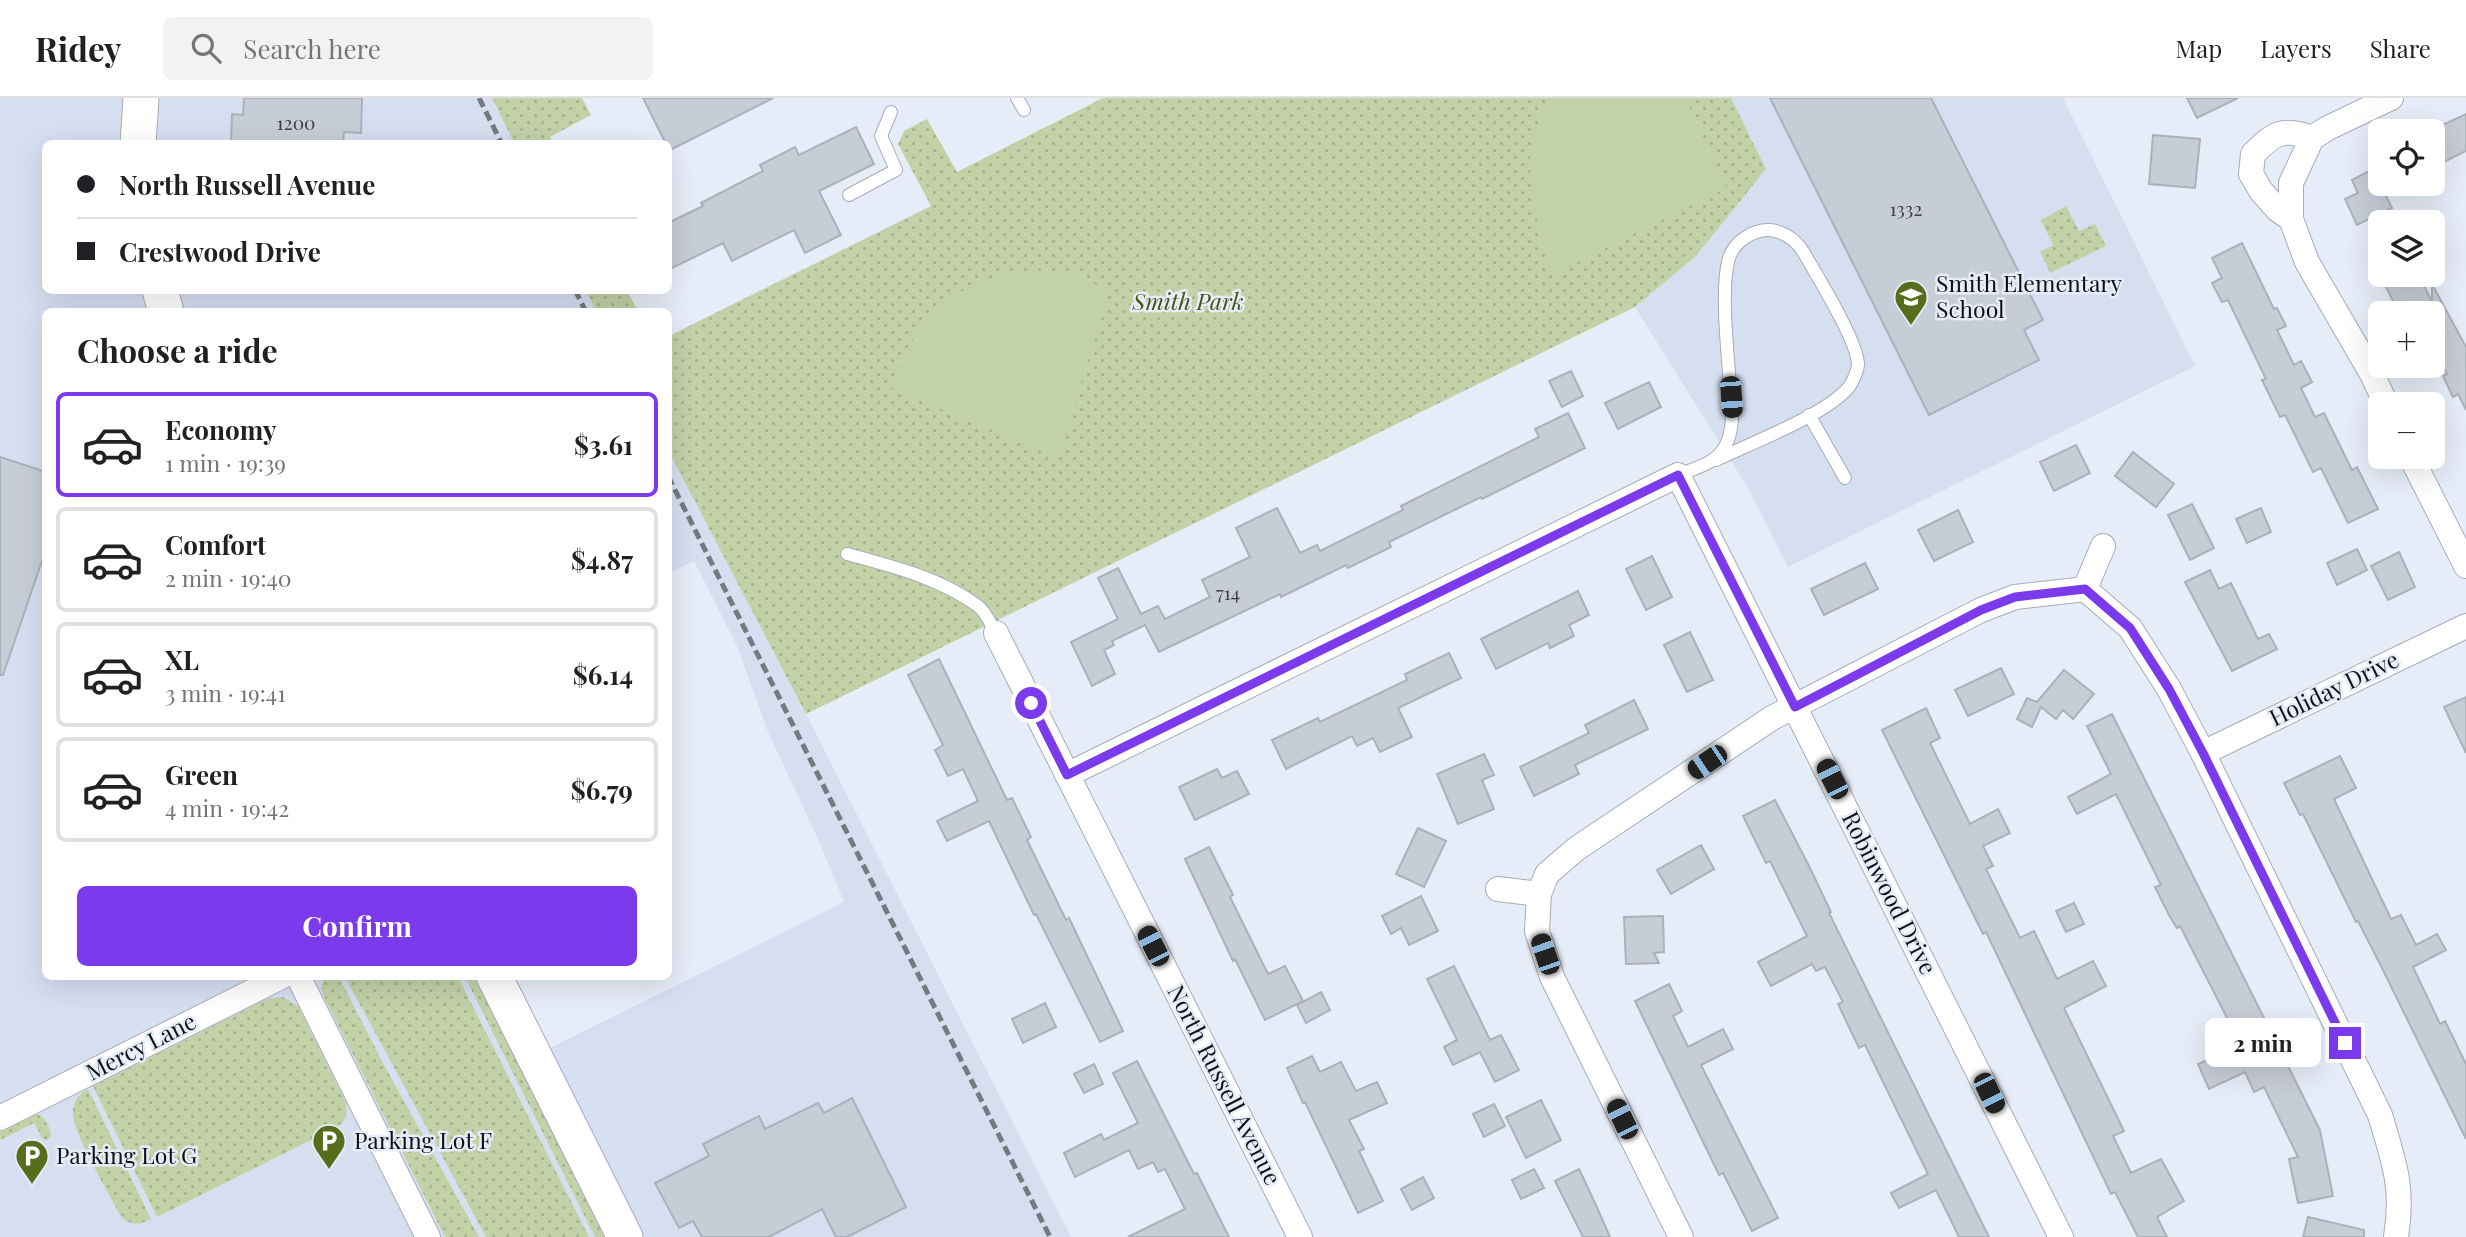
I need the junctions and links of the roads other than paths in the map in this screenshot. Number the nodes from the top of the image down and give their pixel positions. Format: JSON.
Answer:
{"nodes":[{"id":1,"x":141,"y":98,"type":"edge"},
{"id":2,"x":2390,"y":98,"type":"edge"},
{"id":3,"x":891,"y":112,"type":"dead end"},
{"id":4,"x":2312,"y":138,"type":"junction"},
{"id":5,"x":138,"y":140,"type":"edge"},
{"id":6,"x":849,"y":195,"type":"dead end"},
{"id":7,"x":2291,"y":219,"type":"junction"},
{"id":8,"x":2380,"y":392,"type":"edge"},
{"id":9,"x":1810,"y":415,"type":"junction"},
{"id":10,"x":1716,"y":460,"type":"junction"},
{"id":11,"x":2417,"y":469,"type":"edge"},
{"id":12,"x":1678,"y":475,"type":"junction"},
{"id":13,"x":1845,"y":478,"type":"dead end"},
{"id":14,"x":2103,"y":546,"type":"dead end"},
{"id":15,"x":848,"y":555,"type":"dead end"},
{"id":16,"x":2466,"y":566,"type":"edge"},
{"id":17,"x":2085,"y":589,"type":"junction"},
{"id":18,"x":2466,"y":626,"type":"edge"},
{"id":19,"x":996,"y":633,"type":"joint"},
{"id":20,"x":1795,"y":707,"type":"junction"},
{"id":21,"x":2203,"y":753,"type":"junction"},
{"id":22,"x":1067,"y":775,"type":"junction"},
{"id":23,"x":1498,"y":889,"type":"dead end"},
{"id":24,"x":1539,"y":894,"type":"junction"},
{"id":25,"x":275,"y":980,"type":"edge"},
{"id":26,"x":300,"y":980,"type":"edge"},
{"id":27,"x":496,"y":980,"type":"edge"},
{"id":28,"x":0,"y":1118,"type":"edge"},
{"id":29,"x":428,"y":1237,"type":"edge"},
{"id":30,"x":625,"y":1237,"type":"edge"},
{"id":31,"x":1300,"y":1237,"type":"edge"},
{"id":32,"x":1681,"y":1237,"type":"edge"},
{"id":33,"x":2061,"y":1237,"type":"edge"},
{"id":34,"x":2396,"y":1237,"type":"edge"}],
"edges":[{"from":1,"to":5,"type":"street"},
{"from":2,"to":4,"type":"street"},
{"from":3,"to":6,"type":"lane"},
{"from":4,"to":7,"type":"street"},
{"from":4,"to":7,"type":"street"},
{"from":7,"to":8,"type":"street"},
{"from":9,"to":10,"type":"lane"},
{"from":9,"to":10,"type":"lane"},
{"from":9,"to":13,"type":"lane"},
{"from":10,"to":12,"type":"lane"},
{"from":11,"to":16,"type":"street"},
{"from":12,"to":20,"type":"street","name":"Robinwood Drive"},
{"from":12,"to":22,"type":"street"},
{"from":14,"to":17,"type":"street"},
{"from":15,"to":19,"type":"lane"},
{"from":17,"to":20,"type":"street"},
{"from":17,"to":21,"type":"street"},
{"from":18,"to":21,"type":"street","name":"Holiday Drive"},
{"from":19,"to":22,"type":"street","name":"North Russell Avenue"},
{"from":20,"to":24,"type":"street"},
{"from":20,"to":33,"type":"street","name":"Robinwood Drive"},
{"from":21,"to":34,"type":"street"},
{"from":22,"to":31,"type":"street","name":"North Russell Avenue"},
{"from":23,"to":24,"type":"street"},
{"from":24,"to":32,"type":"street"},
{"from":25,"to":28,"type":"street","name":"Mercy Lane"},
{"from":26,"to":29,"type":"street"},
{"from":27,"to":30,"type":"street"}]}
